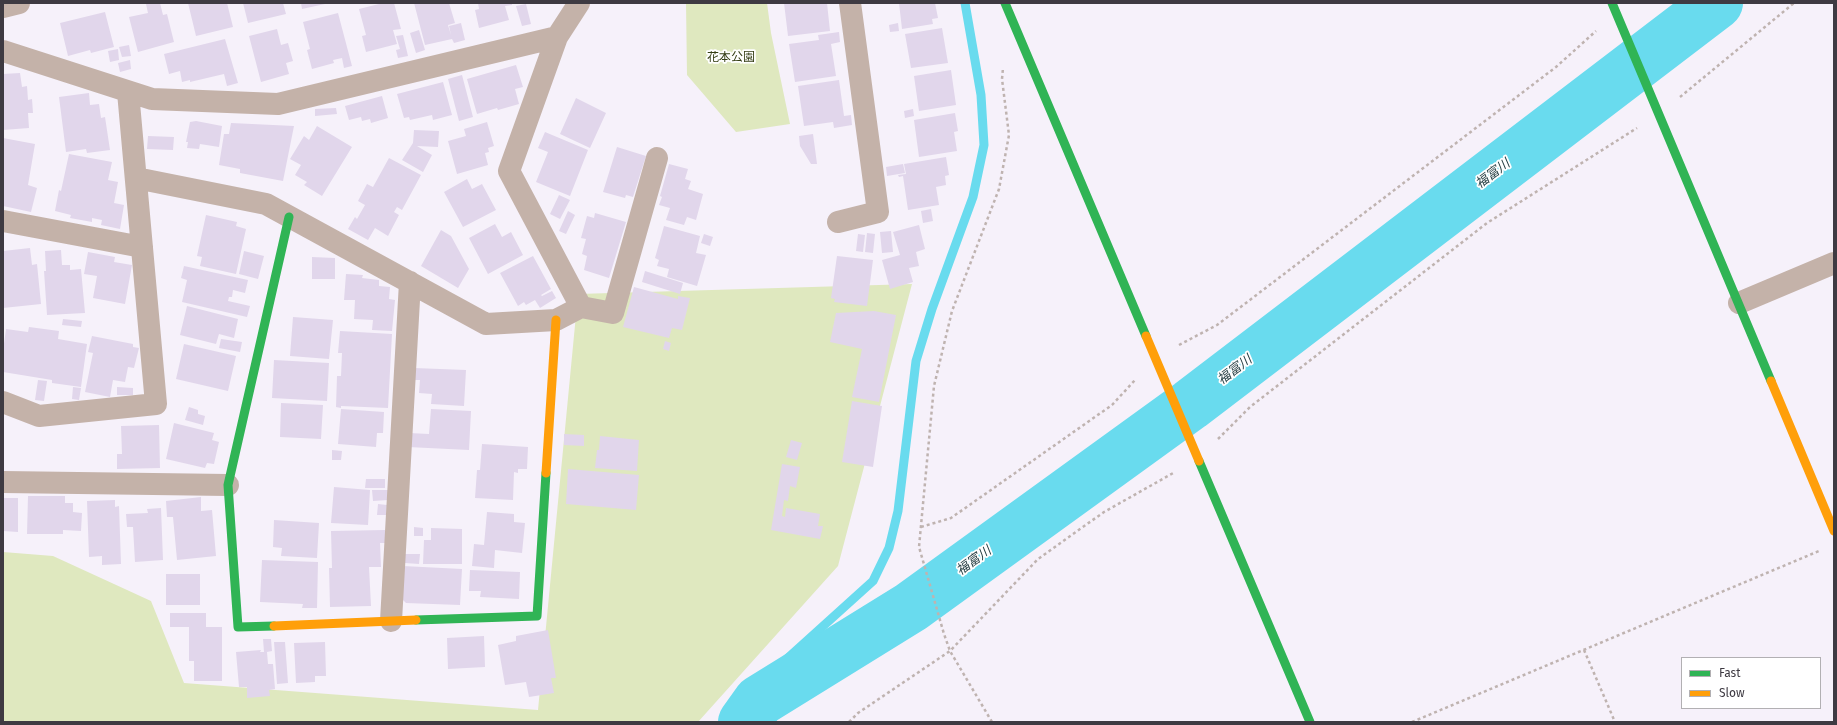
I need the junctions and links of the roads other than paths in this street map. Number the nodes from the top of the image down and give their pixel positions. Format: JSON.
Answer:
{"nodes":[{"id":1,"x":19,"y":3,"type":"edge"},
{"id":2,"x":580,"y":3,"type":"edge"},
{"id":3,"x":850,"y":3,"type":"edge"},
{"id":4,"x":1005,"y":3,"type":"edge"},
{"id":5,"x":1612,"y":3,"type":"edge"},
{"id":6,"x":3,"y":7,"type":"edge"},
{"id":7,"x":557,"y":37,"type":"junction"},
{"id":8,"x":3,"y":51,"type":"edge"},
{"id":9,"x":128,"y":92,"type":"junction"},
{"id":10,"x":657,"y":158,"type":"dead end"},
{"id":11,"x":136,"y":178,"type":"junction"},
{"id":12,"x":289,"y":217,"type":"junction"},
{"id":13,"x":3,"y":221,"type":"edge"},
{"id":14,"x":838,"y":222,"type":"dead end"},
{"id":15,"x":142,"y":246,"type":"junction"},
{"id":16,"x":1834,"y":263,"type":"edge"},
{"id":17,"x":410,"y":282,"type":"junction"},
{"id":18,"x":1739,"y":303,"type":"junction"},
{"id":19,"x":581,"y":307,"type":"junction"},
{"id":20,"x":556,"y":320,"type":"junction"},
{"id":21,"x":3,"y":402,"type":"edge"},
{"id":22,"x":3,"y":482,"type":"edge"},
{"id":23,"x":228,"y":485,"type":"junction"},
{"id":24,"x":1834,"y":531,"type":"edge"},
{"id":25,"x":391,"y":621,"type":"junction"},
{"id":26,"x":1310,"y":722,"type":"edge"}],
"edges":[{"from":1,"to":6,"type":"street"},
{"from":2,"to":7,"type":"street"},
{"from":3,"to":14,"type":"street"},
{"from":4,"to":26,"type":"street"},
{"from":5,"to":18,"type":"street"},
{"from":7,"to":9,"type":"street"},
{"from":7,"to":19,"type":"street"},
{"from":8,"to":9,"type":"street"},
{"from":9,"to":11,"type":"street"},
{"from":10,"to":19,"type":"street"},
{"from":11,"to":12,"type":"street"},
{"from":11,"to":15,"type":"street"},
{"from":12,"to":17,"type":"street"},
{"from":12,"to":23,"type":"street"},
{"from":13,"to":15,"type":"street"},
{"from":15,"to":21,"type":"street"},
{"from":16,"to":18,"type":"street"},
{"from":17,"to":20,"type":"street"},
{"from":17,"to":25,"type":"street"},
{"from":18,"to":24,"type":"street"},
{"from":19,"to":20,"type":"street"},
{"from":20,"to":25,"type":"street"},
{"from":22,"to":23,"type":"street"},
{"from":23,"to":25,"type":"street"}]}
